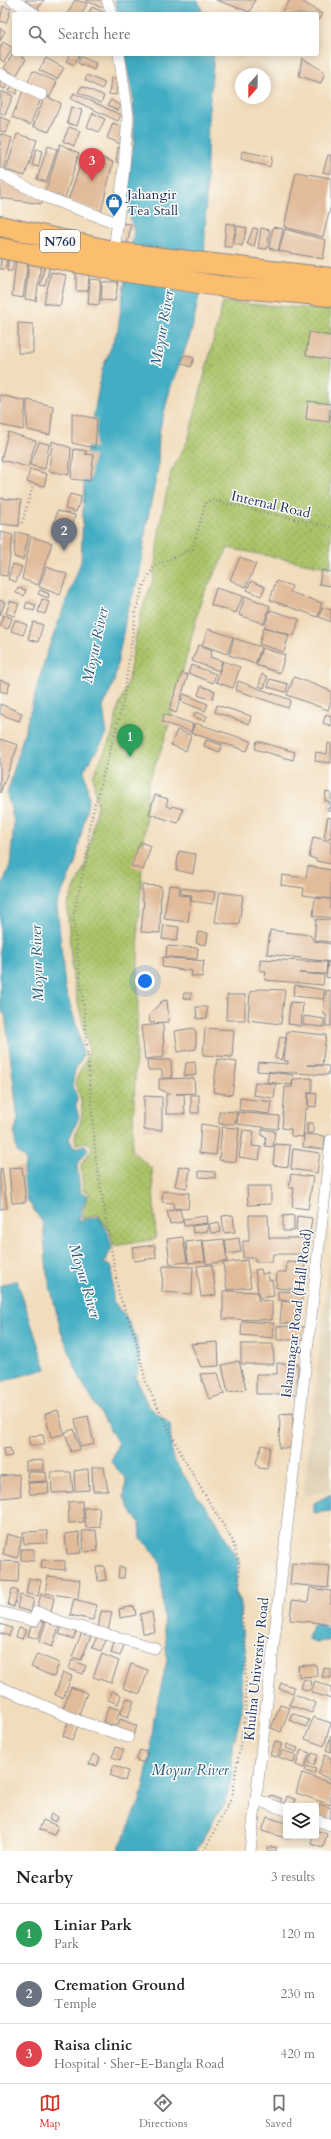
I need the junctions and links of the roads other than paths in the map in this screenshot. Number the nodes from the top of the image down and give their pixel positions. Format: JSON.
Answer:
{"nodes":[{"id":1,"x":12,"y":0,"type":"edge"},
{"id":2,"x":107,"y":0,"type":"edge"},
{"id":3,"x":32,"y":12,"type":"edge"},
{"id":4,"x":111,"y":12,"type":"edge"},
{"id":5,"x":119,"y":57,"type":"edge"},
{"id":6,"x":0,"y":74,"type":"edge"},
{"id":7,"x":42,"y":95,"type":"dead end"},
{"id":8,"x":0,"y":174,"type":"edge"},
{"id":9,"x":117,"y":223,"type":"junction"},
{"id":10,"x":0,"y":226,"type":"edge"},
{"id":11,"x":0,"y":248,"type":"edge"},
{"id":12,"x":116,"y":258,"type":"junction"},
{"id":13,"x":331,"y":278,"type":"edge"},
{"id":14,"x":331,"y":296,"type":"edge"},
{"id":15,"x":331,"y":1140,"type":"edge"},
{"id":16,"x":291,"y":1490,"type":"joint"},
{"id":17,"x":0,"y":1612,"type":"edge"},
{"id":18,"x":155,"y":1648,"type":"dead end"},
{"id":19,"x":0,"y":1687,"type":"edge"},
{"id":20,"x":128,"y":1737,"type":"dead end"},
{"id":21,"x":257,"y":1800,"type":"junction"},
{"id":22,"x":283,"y":1809,"type":"edge"},
{"id":23,"x":319,"y":1821,"type":"edge"},
{"id":24,"x":331,"y":1825,"type":"edge"},
{"id":25,"x":250,"y":1851,"type":"edge"}],
"edges":[{"from":1,"to":3,"type":"street"},
{"from":2,"to":4,"type":"street"},
{"from":5,"to":9,"type":"street"},
{"from":6,"to":7,"type":"street"},
{"from":8,"to":9,"type":"street"},
{"from":9,"to":12,"type":"street"},
{"from":10,"to":12,"type":"highway","number":"N760"},
{"from":11,"to":12,"type":"highway","number":"N760"},
{"from":12,"to":13,"type":"highway","number":"N760"},
{"from":12,"to":14,"type":"highway","number":"N760"},
{"from":15,"to":16,"type":"street","name":"Islamnagar Road (Hall Road)"},
{"from":16,"to":21,"type":"street","name":"Khulna University Road"},
{"from":17,"to":18,"type":"street"},
{"from":19,"to":20,"type":"street"},
{"from":21,"to":22,"type":"street"},
{"from":21,"to":25,"type":"street","name":"Khulna University Road"},
{"from":23,"to":24,"type":"street"}]}
